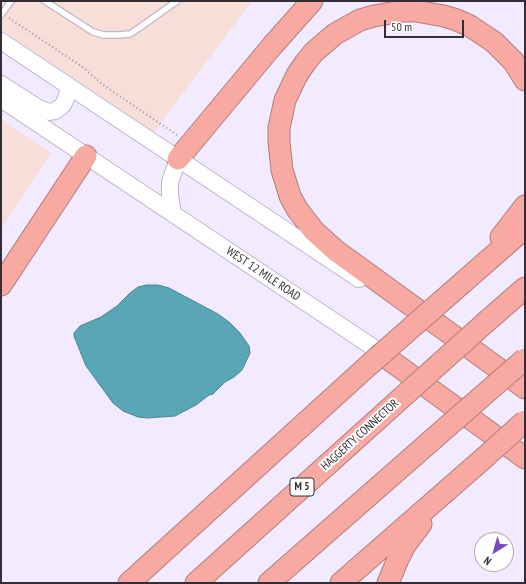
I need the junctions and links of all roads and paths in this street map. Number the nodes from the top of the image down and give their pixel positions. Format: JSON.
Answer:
{"nodes":[{"id":1,"x":11,"y":1,"type":"edge"},
{"id":2,"x":45,"y":1,"type":"edge"},
{"id":3,"x":177,"y":1,"type":"edge"},
{"id":4,"x":312,"y":1,"type":"edge"},
{"id":5,"x":2,"y":14,"type":"edge"},
{"id":6,"x":1,"y":41,"type":"edge"},
{"id":7,"x":525,"y":80,"type":"edge"},
{"id":8,"x":1,"y":84,"type":"edge"},
{"id":9,"x":68,"y":85,"type":"junction"},
{"id":10,"x":1,"y":100,"type":"edge"},
{"id":11,"x":185,"y":152,"type":"junction"},
{"id":12,"x":86,"y":156,"type":"junction"},
{"id":13,"x":525,"y":206,"type":"edge"},
{"id":14,"x":173,"y":214,"type":"junction"},
{"id":15,"x":525,"y":228,"type":"edge"},
{"id":16,"x":468,"y":278,"type":"junction"},
{"id":17,"x":1,"y":285,"type":"edge"},
{"id":18,"x":525,"y":288,"type":"edge"},
{"id":19,"x":375,"y":358,"type":"junction"},
{"id":20,"x":525,"y":358,"type":"edge"},
{"id":21,"x":525,"y":389,"type":"edge"},
{"id":22,"x":525,"y":421,"type":"edge"},
{"id":23,"x":525,"y":449,"type":"edge"},
{"id":24,"x":484,"y":458,"type":"junction"},
{"id":25,"x":525,"y":458,"type":"edge"},
{"id":26,"x":129,"y":583,"type":"edge"},
{"id":27,"x":196,"y":583,"type":"edge"},
{"id":28,"x":269,"y":583,"type":"edge"},
{"id":29,"x":341,"y":583,"type":"edge"},
{"id":30,"x":388,"y":583,"type":"edge"}],
"edges":[{"from":1,"to":5,"type":"lane"},
{"from":2,"to":3,"type":"lane"},
{"from":4,"to":11,"type":"highway"},
{"from":5,"to":11,"type":"path"},
{"from":6,"to":9,"type":"main road"},
{"from":7,"to":21,"type":"highway"},
{"from":8,"to":9,"type":"main road"},
{"from":9,"to":11,"type":"main road"},
{"from":10,"to":12,"type":"main road","name":"WEST 12 MILE ROAD"},
{"from":11,"to":14,"type":"main road"},
{"from":11,"to":21,"type":"main road"},
{"from":12,"to":14,"type":"main road","name":"WEST 12 MILE ROAD"},
{"from":12,"to":17,"type":"highway"},
{"from":13,"to":16,"type":"highway"},
{"from":14,"to":19,"type":"main road","name":"WEST 12 MILE ROAD"},
{"from":15,"to":16,"type":"highway"},
{"from":16,"to":19,"type":"highway","bridge":true},
{"from":18,"to":27,"type":"highway","name":"HAGGERTY CONNECTOR","number":"M 5","bridge":true},
{"from":19,"to":23,"type":"main road","name":"WEST 12 MILE ROAD"},
{"from":19,"to":25,"type":"highway"},
{"from":19,"to":26,"type":"highway"},
{"from":20,"to":28,"type":"highway","bridge":true},
{"from":22,"to":24,"type":"highway","bridge":true},
{"from":24,"to":29,"type":"highway"},
{"from":24,"to":30,"type":"highway"}]}
